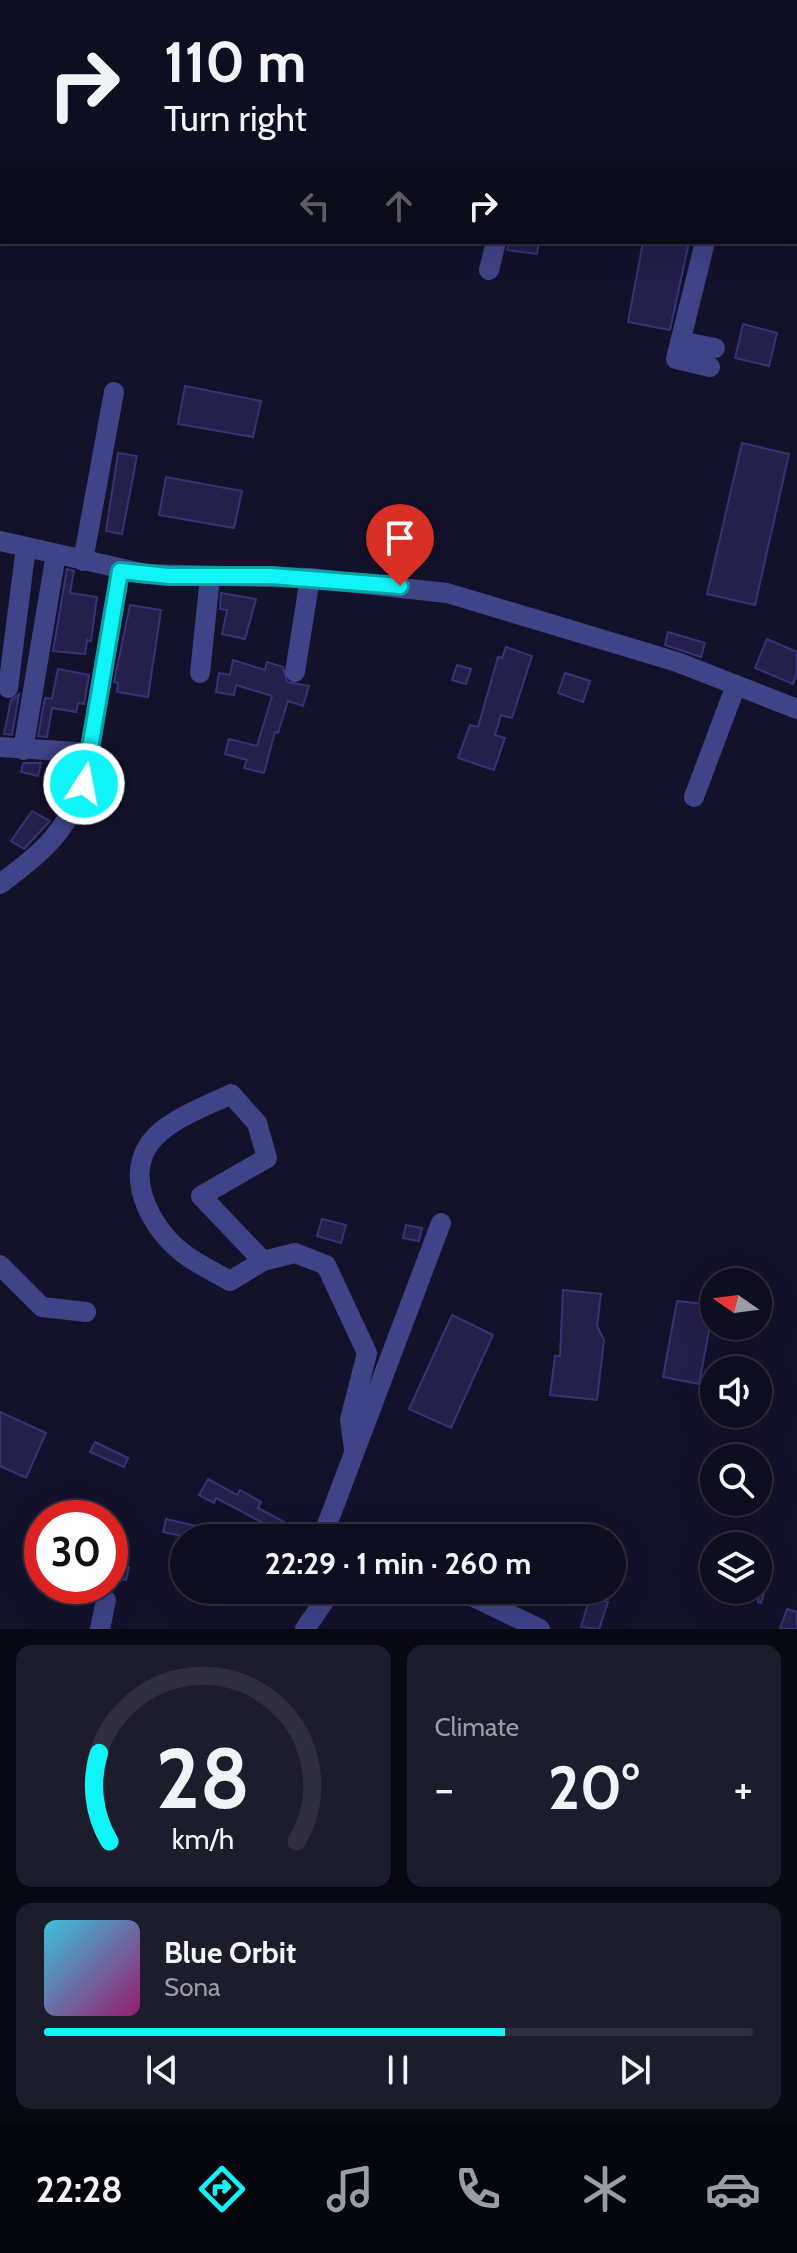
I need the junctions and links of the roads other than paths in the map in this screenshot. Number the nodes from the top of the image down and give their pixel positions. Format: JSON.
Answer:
{"nodes":[{"id":1,"x":496,"y":244,"type":"edge"},
{"id":2,"x":704,"y":244,"type":"edge"},
{"id":3,"x":489,"y":270,"type":"dead end"},
{"id":4,"x":712,"y":357,"type":"dead end"},
{"id":5,"x":114,"y":392,"type":"dead end"},
{"id":6,"x":0,"y":541,"type":"edge"},
{"id":7,"x":26,"y":547,"type":"junction"},
{"id":8,"x":56,"y":554,"type":"junction"},
{"id":9,"x":83,"y":561,"type":"junction"},
{"id":10,"x":120,"y":571,"type":"junction"},
{"id":11,"x":210,"y":577,"type":"junction"},
{"id":12,"x":310,"y":578,"type":"junction"},
{"id":13,"x":295,"y":672,"type":"dead end"},
{"id":14,"x":200,"y":673,"type":"dead end"},
{"id":15,"x":736,"y":685,"type":"junction"},
{"id":16,"x":8,"y":688,"type":"dead end"},
{"id":17,"x":797,"y":709,"type":"edge"},
{"id":18,"x":0,"y":747,"type":"edge"},
{"id":19,"x":23,"y":750,"type":"junction"},
{"id":20,"x":91,"y":753,"type":"junction"},
{"id":21,"x":694,"y":797,"type":"dead end"},
{"id":22,"x":0,"y":884,"type":"edge"},
{"id":23,"x":441,"y":1223,"type":"dead end"},
{"id":24,"x":263,"y":1261,"type":"junction"},
{"id":25,"x":0,"y":1265,"type":"edge"},
{"id":26,"x":86,"y":1312,"type":"dead end"},
{"id":27,"x":355,"y":1453,"type":"junction"},
{"id":28,"x":327,"y":1524,"type":"edge"},
{"id":29,"x":105,"y":1604,"type":"edge"},
{"id":30,"x":322,"y":1604,"type":"edge"},
{"id":31,"x":488,"y":1604,"type":"edge"},
{"id":32,"x":100,"y":1629,"type":"edge"},
{"id":33,"x":305,"y":1629,"type":"edge"},
{"id":34,"x":540,"y":1629,"type":"edge"}],
"edges":[{"from":1,"to":3,"type":"street"},
{"from":2,"to":4,"type":"street"},
{"from":5,"to":9,"type":"street"},
{"from":6,"to":7,"type":"street"},
{"from":7,"to":8,"type":"street"},
{"from":7,"to":16,"type":"street"},
{"from":8,"to":9,"type":"street"},
{"from":8,"to":19,"type":"street"},
{"from":9,"to":10,"type":"street"},
{"from":10,"to":11,"type":"street"},
{"from":10,"to":20,"type":"street"},
{"from":11,"to":12,"type":"street"},
{"from":11,"to":14,"type":"street"},
{"from":12,"to":13,"type":"street"},
{"from":12,"to":15,"type":"street"},
{"from":15,"to":17,"type":"street"},
{"from":15,"to":21,"type":"street"},
{"from":18,"to":19,"type":"street"},
{"from":19,"to":20,"type":"street"},
{"from":20,"to":22,"type":"street"},
{"from":23,"to":27,"type":"street"},
{"from":24,"to":24,"type":"street"},
{"from":24,"to":27,"type":"street"},
{"from":25,"to":26,"type":"street"},
{"from":27,"to":28,"type":"street"},
{"from":29,"to":32,"type":"street"},
{"from":30,"to":33,"type":"street"},
{"from":31,"to":34,"type":"street"}]}
